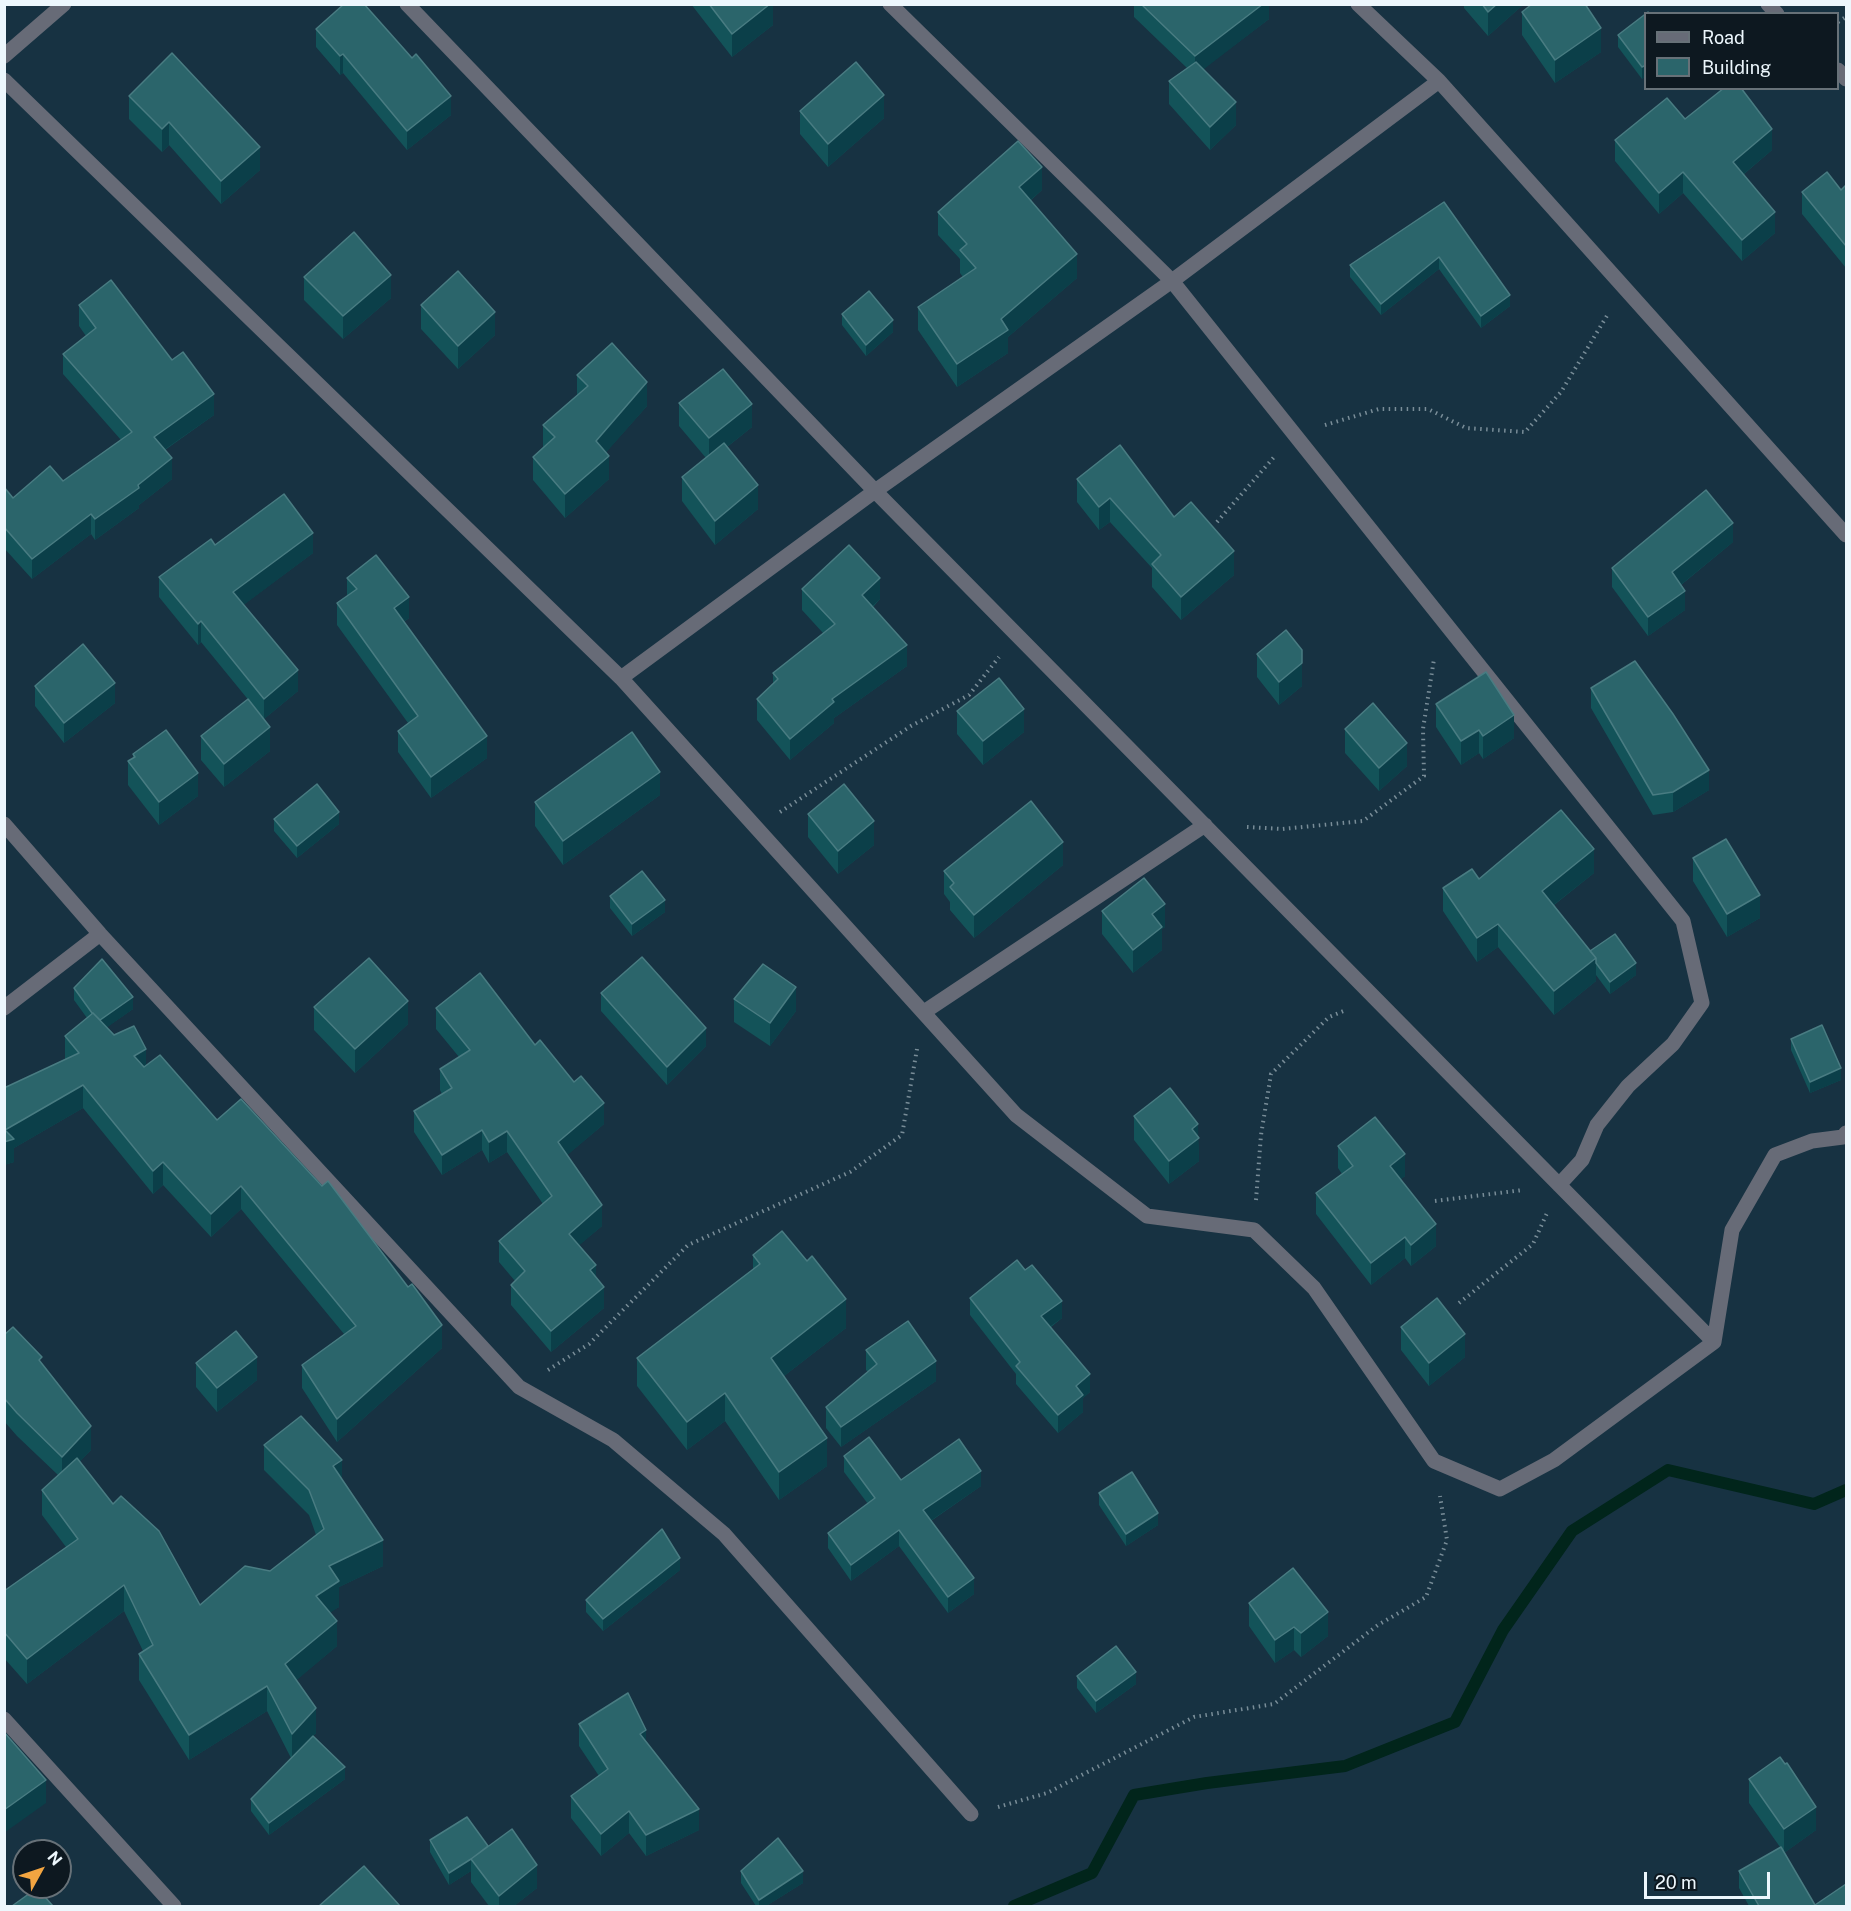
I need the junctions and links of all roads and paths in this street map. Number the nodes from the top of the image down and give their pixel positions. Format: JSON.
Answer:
{"nodes":[{"id":1,"x":64,"y":4,"type":"edge"},
{"id":2,"x":407,"y":4,"type":"edge"},
{"id":3,"x":890,"y":4,"type":"edge"},
{"id":4,"x":1358,"y":4,"type":"edge"},
{"id":5,"x":4,"y":56,"type":"edge"},
{"id":6,"x":4,"y":80,"type":"edge"},
{"id":7,"x":1439,"y":81,"type":"junction"},
{"id":8,"x":1172,"y":281,"type":"junction"},
{"id":9,"x":1624,"y":287,"type":"junction"},
{"id":10,"x":1294,"y":434,"type":"junction"},
{"id":11,"x":875,"y":491,"type":"junction"},
{"id":12,"x":1217,"y":522,"type":"dead end"},
{"id":13,"x":1846,"y":535,"type":"edge"},
{"id":14,"x":1440,"y":617,"type":"junction"},
{"id":15,"x":1017,"y":634,"type":"junction"},
{"id":16,"x":621,"y":678,"type":"junction"},
{"id":17,"x":4,"y":824,"type":"edge"},
{"id":18,"x":1205,"y":825,"type":"junction"},
{"id":19,"x":757,"y":827,"type":"junction"},
{"id":20,"x":100,"y":934,"type":"junction"},
{"id":21,"x":1374,"y":997,"type":"junction"},
{"id":22,"x":4,"y":1008,"type":"edge"},
{"id":23,"x":924,"y":1012,"type":"junction"},
{"id":24,"x":1846,"y":1133,"type":"edge"},
{"id":25,"x":1559,"y":1185,"type":"junction"},
{"id":26,"x":1436,"y":1201,"type":"dead end"},
{"id":27,"x":1254,"y":1230,"type":"junction"},
{"id":28,"x":1459,"y":1303,"type":"dead end"},
{"id":29,"x":1714,"y":1341,"type":"junction"},
{"id":30,"x":519,"y":1388,"type":"junction"},
{"id":31,"x":1434,"y":1461,"type":"junction"},
{"id":32,"x":4,"y":1719,"type":"edge"},
{"id":33,"x":971,"y":1814,"type":"joint"},
{"id":34,"x":174,"y":1906,"type":"edge"}],
"edges":[{"from":1,"to":5,"type":"street"},
{"from":2,"to":11,"type":"street"},
{"from":3,"to":8,"type":"street"},
{"from":4,"to":7,"type":"street"},
{"from":6,"to":16,"type":"street"},
{"from":7,"to":8,"type":"street"},
{"from":7,"to":9,"type":"street"},
{"from":8,"to":10,"type":"street"},
{"from":8,"to":11,"type":"street"},
{"from":9,"to":10,"type":"path"},
{"from":9,"to":13,"type":"street"},
{"from":10,"to":12,"type":"path"},
{"from":10,"to":14,"type":"street"},
{"from":11,"to":15,"type":"street"},
{"from":11,"to":16,"type":"street"},
{"from":14,"to":18,"type":"path"},
{"from":14,"to":25,"type":"street"},
{"from":15,"to":18,"type":"street"},
{"from":15,"to":19,"type":"path"},
{"from":16,"to":19,"type":"street"},
{"from":17,"to":20,"type":"street"},
{"from":18,"to":21,"type":"street"},
{"from":18,"to":23,"type":"street"},
{"from":19,"to":23,"type":"street"},
{"from":20,"to":22,"type":"street"},
{"from":20,"to":30,"type":"street"},
{"from":21,"to":25,"type":"street"},
{"from":21,"to":27,"type":"path"},
{"from":23,"to":27,"type":"street"},
{"from":23,"to":30,"type":"path"},
{"from":24,"to":29,"type":"street"},
{"from":25,"to":26,"type":"path"},
{"from":25,"to":28,"type":"path"},
{"from":25,"to":29,"type":"street"},
{"from":27,"to":31,"type":"street"},
{"from":29,"to":31,"type":"street"},
{"from":30,"to":33,"type":"street"},
{"from":31,"to":33,"type":"path"},
{"from":32,"to":34,"type":"street"}]}
